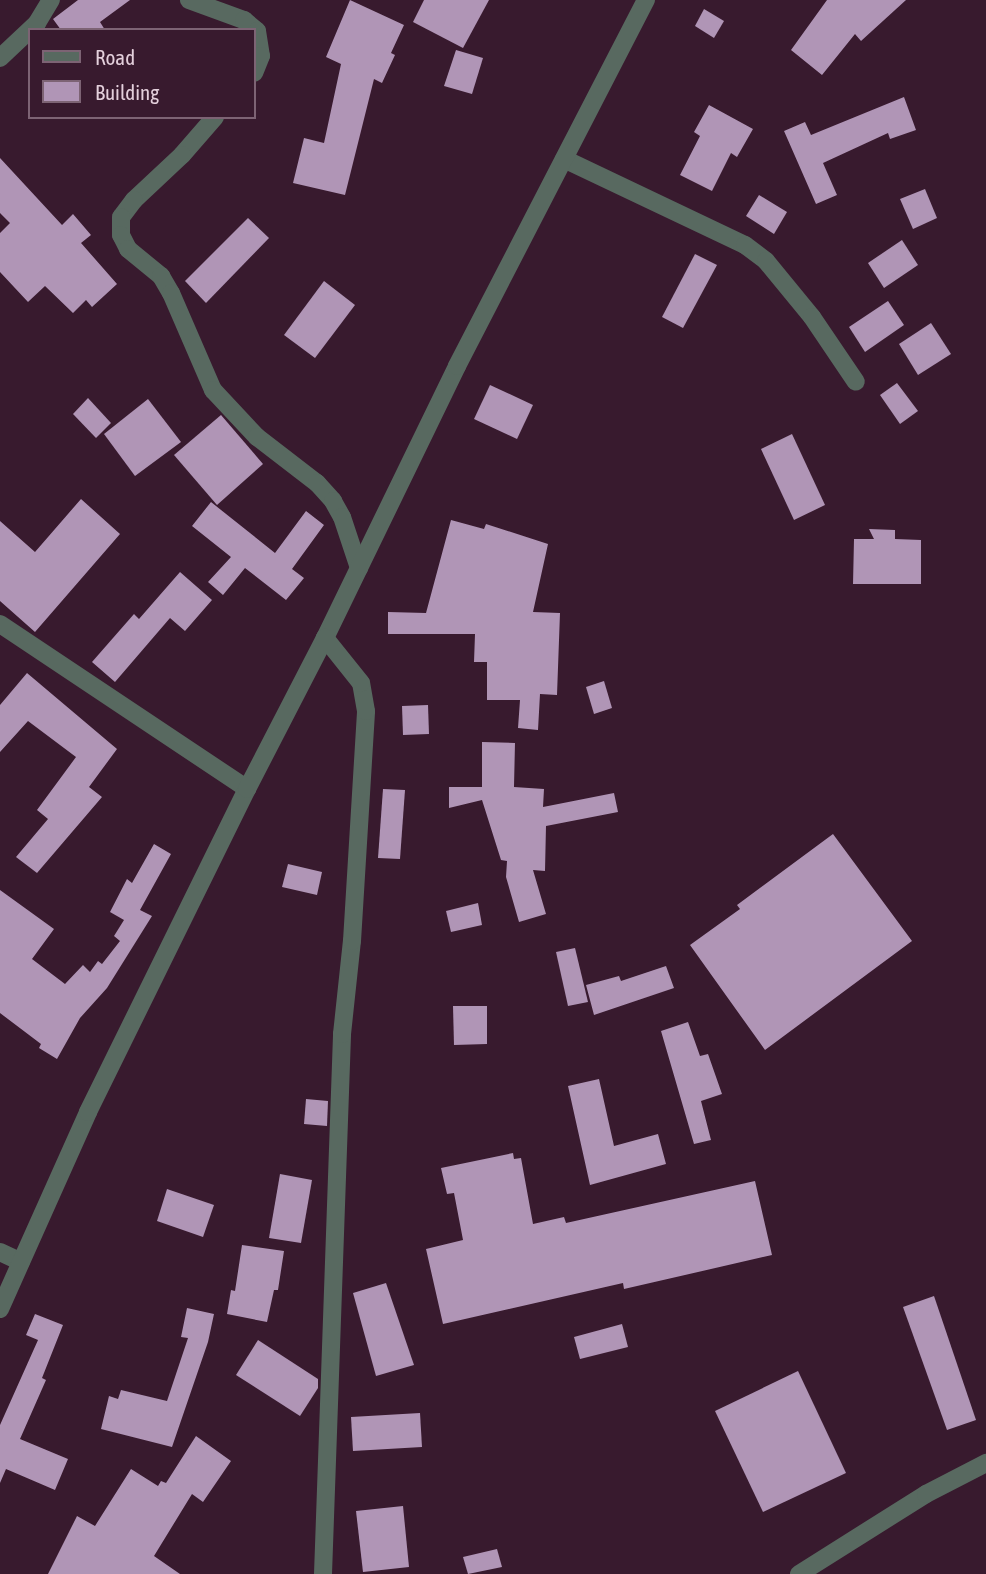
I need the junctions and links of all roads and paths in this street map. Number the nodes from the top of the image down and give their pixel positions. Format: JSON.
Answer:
{"nodes":[{"id":1,"x":51,"y":0,"type":"edge"},
{"id":2,"x":189,"y":0,"type":"edge"},
{"id":3,"x":646,"y":0,"type":"edge"},
{"id":4,"x":32,"y":28,"type":"edge"},
{"id":5,"x":253,"y":28,"type":"edge"},
{"id":6,"x":256,"y":30,"type":"edge"},
{"id":7,"x":28,"y":32,"type":"edge"},
{"id":8,"x":0,"y":58,"type":"edge"},
{"id":9,"x":256,"y":68,"type":"edge"},
{"id":10,"x":213,"y":119,"type":"edge"},
{"id":11,"x":564,"y":159,"type":"junction"},
{"id":12,"x":856,"y":382,"type":"dead end"},
{"id":13,"x":359,"y":568,"type":"junction"},
{"id":14,"x":0,"y":624,"type":"edge"},
{"id":15,"x":325,"y":638,"type":"junction"},
{"id":16,"x":247,"y":789,"type":"junction"},
{"id":17,"x":0,"y":1252,"type":"edge"},
{"id":18,"x":21,"y":1262,"type":"junction"},
{"id":19,"x":0,"y":1309,"type":"edge"},
{"id":20,"x":986,"y":1463,"type":"edge"},
{"id":21,"x":323,"y":1574,"type":"edge"},
{"id":22,"x":799,"y":1574,"type":"edge"}],
"edges":[{"from":1,"to":4,"type":"street"},
{"from":2,"to":5,"type":"street"},
{"from":3,"to":11,"type":"street"},
{"from":6,"to":9,"type":"street"},
{"from":7,"to":8,"type":"street"},
{"from":10,"to":13,"type":"street"},
{"from":11,"to":12,"type":"street"},
{"from":11,"to":13,"type":"street"},
{"from":13,"to":15,"type":"street"},
{"from":14,"to":16,"type":"street"},
{"from":15,"to":16,"type":"street"},
{"from":15,"to":21,"type":"street"},
{"from":16,"to":18,"type":"street"},
{"from":17,"to":18,"type":"street"},
{"from":18,"to":19,"type":"street"},
{"from":20,"to":22,"type":"street"}]}
